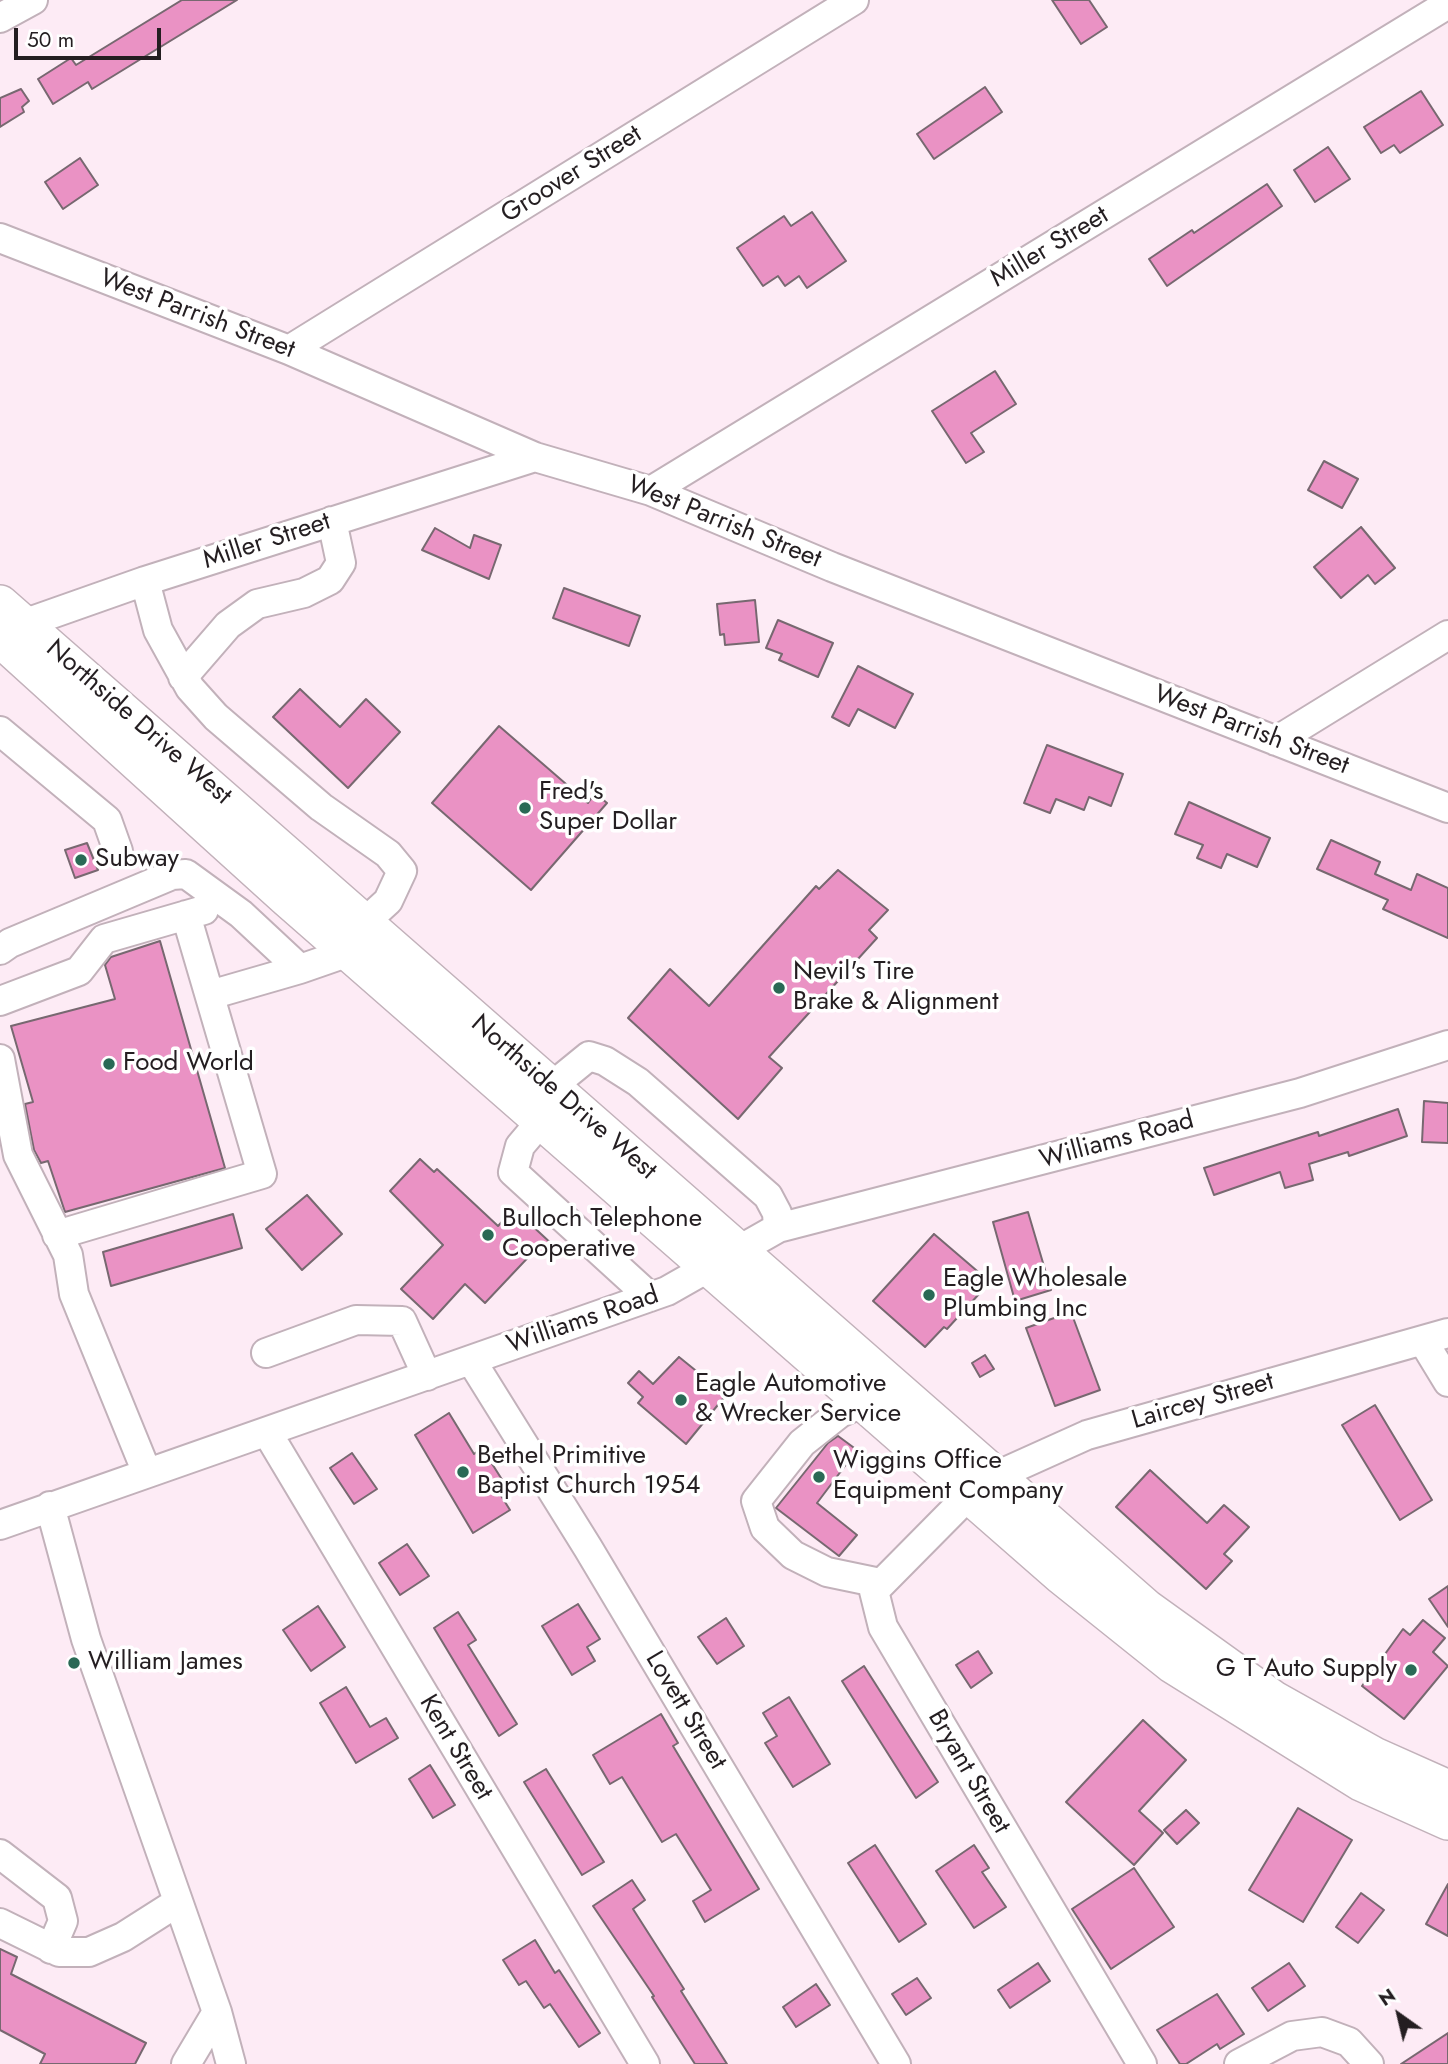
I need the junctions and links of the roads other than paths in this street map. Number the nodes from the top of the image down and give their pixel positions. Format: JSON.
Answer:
{"nodes":[{"id":1,"x":33,"y":0,"type":"edge"},
{"id":2,"x":854,"y":0,"type":"edge"},
{"id":3,"x":1448,"y":5,"type":"edge"},
{"id":4,"x":0,"y":18,"type":"edge"},
{"id":5,"x":0,"y":238,"type":"edge"},
{"id":6,"x":289,"y":350,"type":"junction"},
{"id":7,"x":536,"y":457,"type":"junction"},
{"id":8,"x":651,"y":491,"type":"junction"},
{"id":9,"x":332,"y":521,"type":"junction"},
{"id":10,"x":145,"y":581,"type":"junction"},
{"id":11,"x":6,"y":624,"type":"edge"},
{"id":12,"x":1448,"y":635,"type":"edge"},
{"id":13,"x":183,"y":677,"type":"junction"},
{"id":14,"x":0,"y":731,"type":"edge"},
{"id":15,"x":1276,"y":741,"type":"junction"},
{"id":16,"x":1448,"y":808,"type":"edge"},
{"id":17,"x":118,"y":851,"type":"dead end"},
{"id":18,"x":227,"y":903,"type":"junction"},
{"id":19,"x":186,"y":915,"type":"junction"},
{"id":20,"x":357,"y":937,"type":"junction"},
{"id":21,"x":0,"y":950,"type":"edge"},
{"id":22,"x":300,"y":969,"type":"junction"},
{"id":23,"x":210,"y":995,"type":"junction"},
{"id":24,"x":0,"y":1001,"type":"edge"},
{"id":25,"x":1448,"y":1045,"type":"edge"},
{"id":26,"x":0,"y":1059,"type":"edge"},
{"id":27,"x":547,"y":1104,"type":"junction"},
{"id":28,"x":778,"y":1228,"type":"junction"},
{"id":29,"x":57,"y":1235,"type":"junction"},
{"id":30,"x":724,"y":1257,"type":"junction"},
{"id":31,"x":650,"y":1297,"type":"junction"},
{"id":32,"x":1435,"y":1337,"type":"edge"},
{"id":33,"x":266,"y":1353,"type":"dead end"},
{"id":34,"x":471,"y":1360,"type":"junction"},
{"id":35,"x":427,"y":1376,"type":"junction"},
{"id":36,"x":1448,"y":1382,"type":"edge"},
{"id":37,"x":864,"y":1402,"type":"junction"},
{"id":38,"x":267,"y":1432,"type":"junction"},
{"id":39,"x":147,"y":1473,"type":"junction"},
{"id":40,"x":982,"y":1485,"type":"junction"},
{"id":41,"x":50,"y":1506,"type":"junction"},
{"id":42,"x":0,"y":1525,"type":"edge"},
{"id":43,"x":880,"y":1583,"type":"junction"},
{"id":44,"x":1448,"y":1789,"type":"edge"},
{"id":45,"x":1448,"y":1821,"type":"edge"},
{"id":46,"x":0,"y":1854,"type":"edge"},
{"id":47,"x":178,"y":1902,"type":"junction"},
{"id":48,"x":0,"y":1923,"type":"edge"},
{"id":49,"x":51,"y":1949,"type":"junction"},
{"id":50,"x":216,"y":2012,"type":"junction"},
{"id":51,"x":186,"y":2064,"type":"edge"},
{"id":52,"x":231,"y":2064,"type":"edge"},
{"id":53,"x":645,"y":2064,"type":"edge"},
{"id":54,"x":896,"y":2064,"type":"edge"},
{"id":55,"x":1142,"y":2064,"type":"edge"},
{"id":56,"x":1238,"y":2064,"type":"edge"},
{"id":57,"x":1369,"y":2064,"type":"edge"}],
"edges":[{"from":1,"to":4,"type":"street"},
{"from":2,"to":6,"type":"street","name":"Groover Street"},
{"from":3,"to":8,"type":"street","name":"Miller Street"},
{"from":5,"to":6,"type":"street","name":"West Parrish Street"},
{"from":6,"to":7,"type":"street","name":"West Parrish Street"},
{"from":7,"to":8,"type":"street","name":"West Parrish Street"},
{"from":7,"to":9,"type":"street","name":"Miller Street"},
{"from":8,"to":15,"type":"street","name":"West Parrish Street"},
{"from":9,"to":10,"type":"street","name":"Miller Street"},
{"from":9,"to":13,"type":"street"},
{"from":10,"to":11,"type":"street","name":"Miller Street"},
{"from":10,"to":13,"type":"street"},
{"from":11,"to":20,"type":"main road","name":"Northside Drive West"},
{"from":12,"to":15,"type":"street"},
{"from":13,"to":20,"type":"street"},
{"from":14,"to":17,"type":"street"},
{"from":15,"to":16,"type":"street","name":"West Parrish Street"},
{"from":18,"to":19,"type":"street"},
{"from":18,"to":21,"type":"street"},
{"from":18,"to":22,"type":"street"},
{"from":19,"to":23,"type":"street"},
{"from":19,"to":24,"type":"street"},
{"from":20,"to":22,"type":"street"},
{"from":20,"to":27,"type":"main road","name":"Northside Drive West"},
{"from":22,"to":23,"type":"street"},
{"from":23,"to":29,"type":"street"},
{"from":25,"to":28,"type":"street","name":"Williams Road"},
{"from":26,"to":29,"type":"street"},
{"from":27,"to":28,"type":"street"},
{"from":27,"to":30,"type":"main road","name":"Northside Drive West"},
{"from":27,"to":31,"type":"street"},
{"from":28,"to":30,"type":"street","name":"Williams Road"},
{"from":29,"to":39,"type":"street"},
{"from":30,"to":31,"type":"street","name":"Williams Road"},
{"from":30,"to":37,"type":"main road","name":"Northside Drive West"},
{"from":30,"to":40,"type":"main road","name":"Northside Drive West"},
{"from":31,"to":34,"type":"street","name":"Williams Road"},
{"from":32,"to":36,"type":"street"},
{"from":32,"to":40,"type":"street","name":"Laircey Street"},
{"from":33,"to":35,"type":"street"},
{"from":34,"to":35,"type":"street","name":"Williams Road"},
{"from":34,"to":54,"type":"street","name":"Lovett Street"},
{"from":35,"to":38,"type":"street","name":"Williams Road"},
{"from":37,"to":40,"type":"main road","name":"Northside Drive West"},
{"from":37,"to":43,"type":"street"},
{"from":38,"to":39,"type":"street","name":"Williams Road"},
{"from":38,"to":53,"type":"street","name":"Kent Street"},
{"from":39,"to":41,"type":"street","name":"Williams Road"},
{"from":40,"to":43,"type":"street"},
{"from":40,"to":44,"type":"main road","name":"Northside Drive West"},
{"from":40,"to":45,"type":"main road","name":"Northside Drive West"},
{"from":41,"to":42,"type":"street","name":"Williams Road"},
{"from":41,"to":47,"type":"street"},
{"from":43,"to":55,"type":"street","name":"Bryant Street"},
{"from":46,"to":49,"type":"street"},
{"from":47,"to":49,"type":"street"},
{"from":47,"to":50,"type":"street"},
{"from":48,"to":49,"type":"street"},
{"from":50,"to":51,"type":"street"},
{"from":50,"to":52,"type":"street"},
{"from":56,"to":57,"type":"street"}]}
